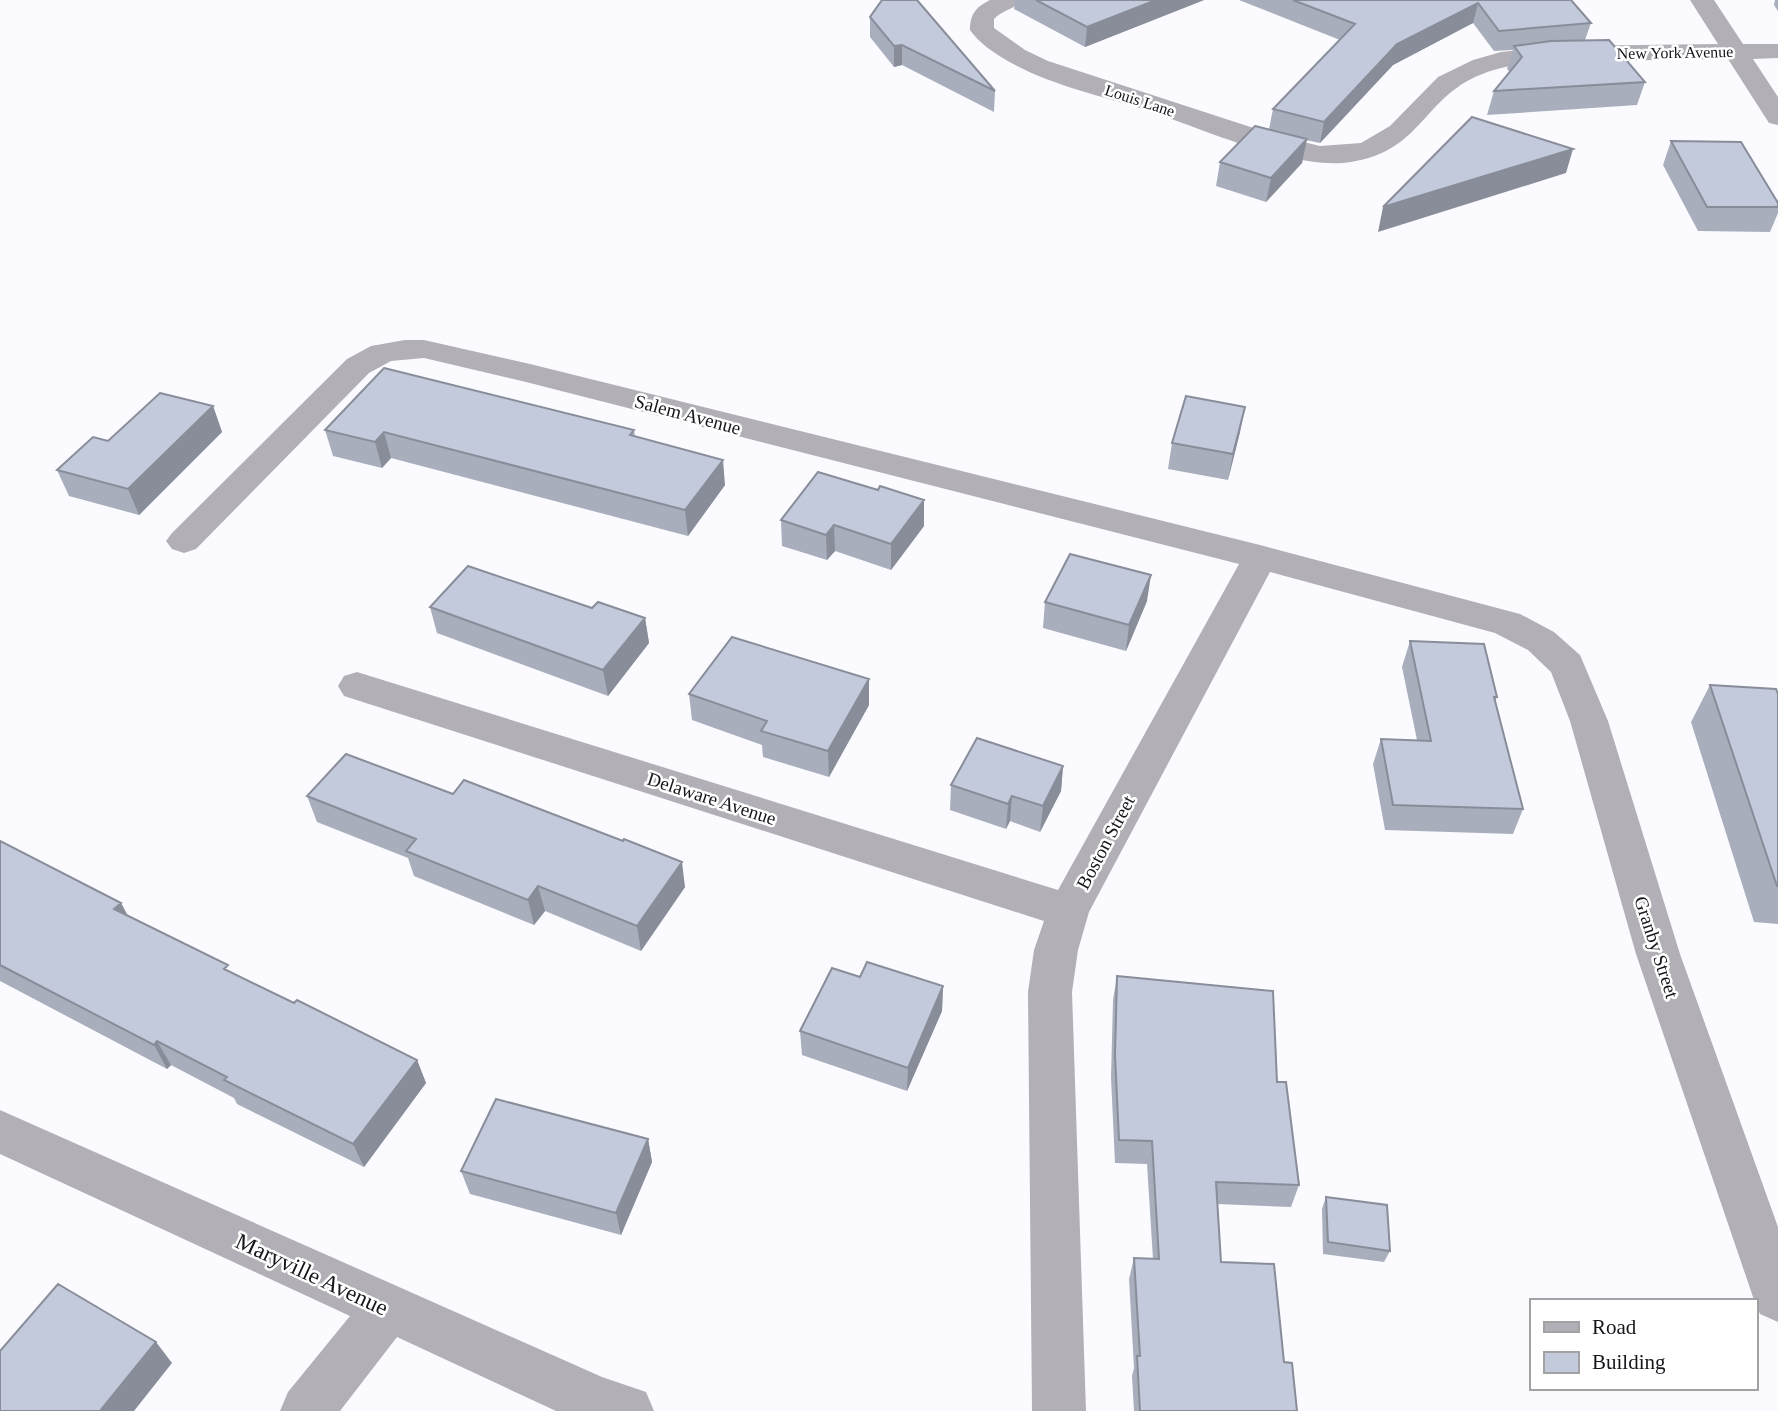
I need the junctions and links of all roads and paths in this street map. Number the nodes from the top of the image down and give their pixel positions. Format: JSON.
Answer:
{"nodes":[{"id":1,"x":1009,"y":0,"type":"edge"},
{"id":2,"x":1702,"y":0,"type":"edge"},
{"id":3,"x":1736,"y":51,"type":"junction"},
{"id":4,"x":1778,"y":51,"type":"edge"},
{"id":5,"x":1778,"y":117,"type":"edge"},
{"id":6,"x":1351,"y":153,"type":"joint"},
{"id":7,"x":184,"y":541,"type":"dead end"},
{"id":8,"x":1260,"y":557,"type":"junction"},
{"id":9,"x":357,"y":686,"type":"dead end"},
{"id":10,"x":1068,"y":911,"type":"junction"},
{"id":11,"x":0,"y":1131,"type":"edge"},
{"id":12,"x":1778,"y":1297,"type":"edge"},
{"id":13,"x":387,"y":1309,"type":"junction"},
{"id":14,"x":307,"y":1411,"type":"edge"},
{"id":15,"x":626,"y":1411,"type":"edge"},
{"id":16,"x":1059,"y":1411,"type":"edge"}],
"edges":[{"from":1,"to":6,"type":"street","name":"Louis Lane"},
{"from":2,"to":3,"type":"street"},
{"from":3,"to":4,"type":"street","name":"New York Avenue"},
{"from":3,"to":5,"type":"street"},
{"from":3,"to":6,"type":"street","name":"New York Avenue"},
{"from":7,"to":8,"type":"street","name":"Salem Avenue"},
{"from":8,"to":10,"type":"street","name":"Boston Street"},
{"from":8,"to":12,"type":"street","name":"Granby Street"},
{"from":9,"to":10,"type":"street","name":"Delaware Avenue"},
{"from":10,"to":16,"type":"street","name":"Boston Street"},
{"from":11,"to":13,"type":"street","name":"Maryville Avenue"},
{"from":13,"to":14,"type":"street"},
{"from":13,"to":15,"type":"street","name":"Maryville Avenue"}]}
